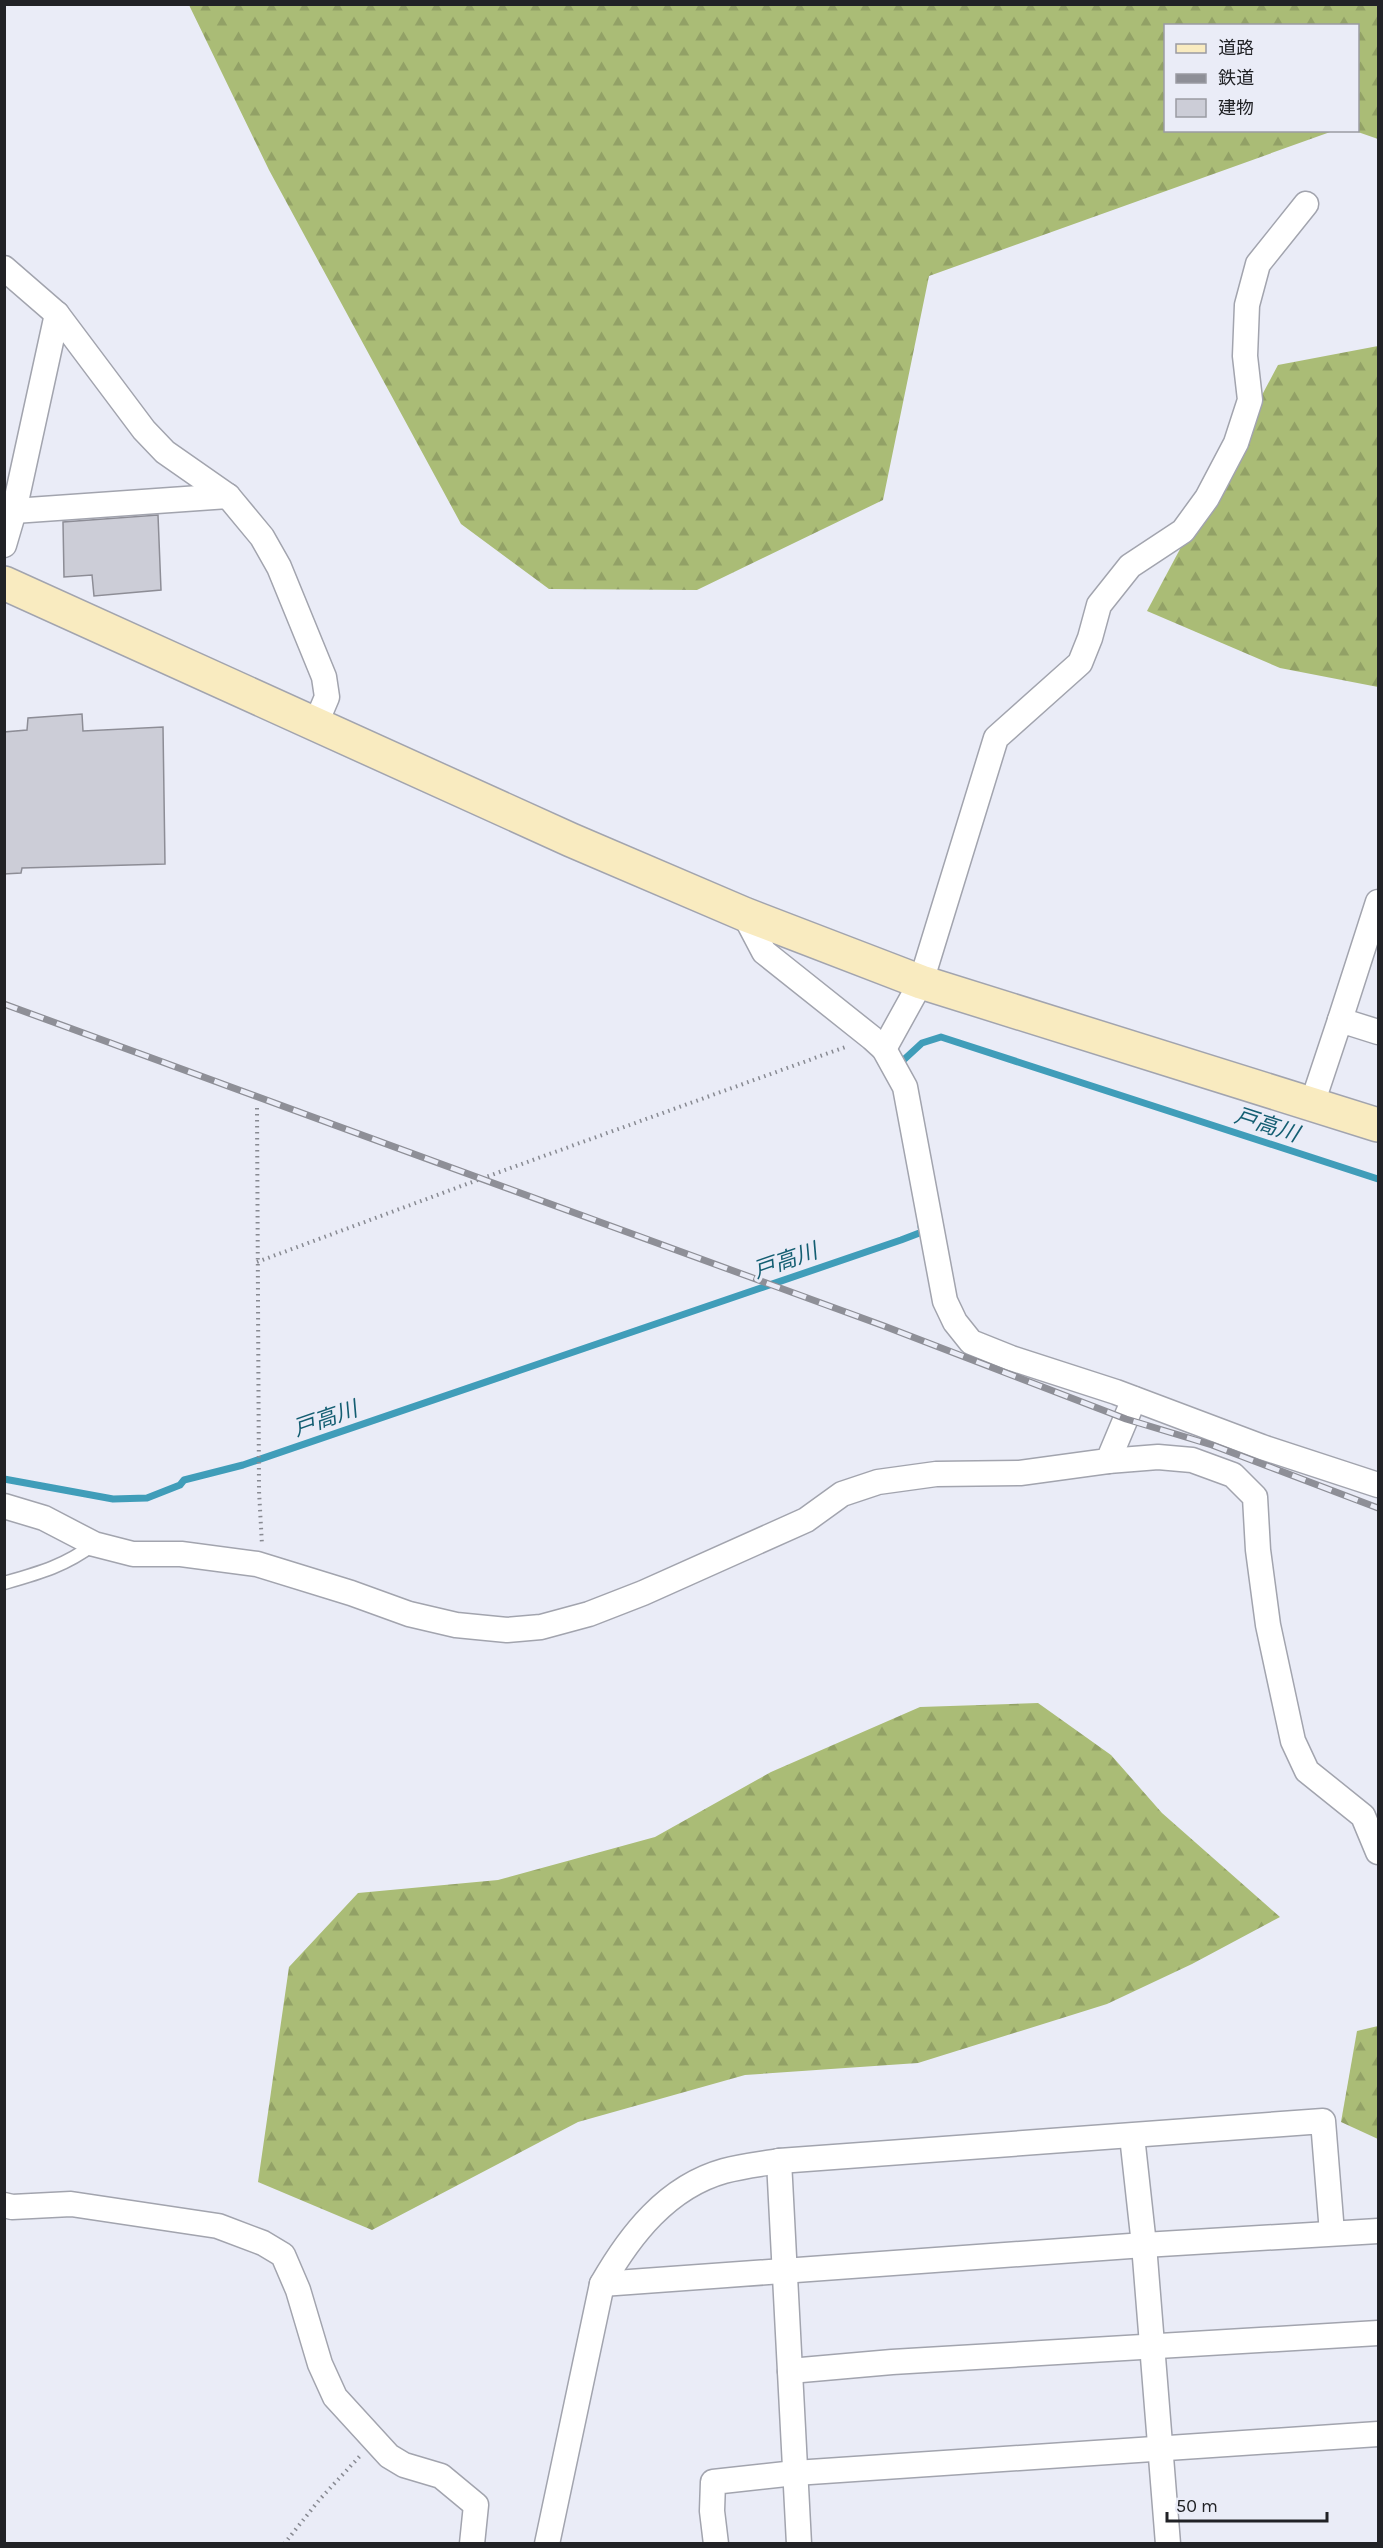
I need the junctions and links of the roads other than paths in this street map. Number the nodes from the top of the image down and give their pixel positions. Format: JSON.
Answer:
{"nodes":[{"id":1,"x":1306,"y":204,"type":"dead end"},
{"id":2,"x":4,"y":268,"type":"edge"},
{"id":3,"x":57,"y":314,"type":"junction"},
{"id":4,"x":228,"y":496,"type":"junction"},
{"id":5,"x":14,"y":511,"type":"junction"},
{"id":6,"x":4,"y":545,"type":"edge"},
{"id":7,"x":4,"y":584,"type":"edge"},
{"id":8,"x":316,"y":723,"type":"junction"},
{"id":9,"x":1378,"y":902,"type":"edge"},
{"id":10,"x":744,"y":914,"type":"junction"},
{"id":11,"x":921,"y":982,"type":"junction"},
{"id":12,"x":1340,"y":1020,"type":"junction"},
{"id":13,"x":1378,"y":1032,"type":"edge"},
{"id":14,"x":878,"y":1043,"type":"junction"},
{"id":15,"x":1312,"y":1104,"type":"junction"},
{"id":16,"x":1378,"y":1125,"type":"edge"},
{"id":17,"x":1134,"y":1399,"type":"junction"},
{"id":18,"x":1107,"y":1461,"type":"junction"},
{"id":19,"x":1378,"y":1485,"type":"edge"},
{"id":20,"x":4,"y":1506,"type":"edge"},
{"id":21,"x":94,"y":1544,"type":"junction"},
{"id":22,"x":4,"y":1583,"type":"edge"},
{"id":23,"x":1378,"y":1852,"type":"edge"},
{"id":24,"x":1132,"y":2136,"type":"junction"},
{"id":25,"x":779,"y":2161,"type":"junction"},
{"id":26,"x":4,"y":2205,"type":"edge"},
{"id":27,"x":1378,"y":2231,"type":"edge"},
{"id":28,"x":1332,"y":2233,"type":"junction"},
{"id":29,"x":1144,"y":2245,"type":"junction"},
{"id":30,"x":785,"y":2270,"type":"junction"},
{"id":31,"x":602,"y":2284,"type":"junction"},
{"id":32,"x":1378,"y":2333,"type":"edge"},
{"id":33,"x":1151,"y":2348,"type":"junction"},
{"id":34,"x":790,"y":2371,"type":"junction"},
{"id":35,"x":1378,"y":2434,"type":"edge"},
{"id":36,"x":1160,"y":2447,"type":"junction"},
{"id":37,"x":795,"y":2473,"type":"junction"},
{"id":38,"x":472,"y":2544,"type":"edge"},
{"id":39,"x":547,"y":2544,"type":"edge"},
{"id":40,"x":716,"y":2544,"type":"edge"},
{"id":41,"x":799,"y":2544,"type":"edge"},
{"id":42,"x":1168,"y":2544,"type":"edge"}],
"edges":[{"from":1,"to":11,"type":"street"},
{"from":2,"to":3,"type":"street"},
{"from":3,"to":4,"type":"street"},
{"from":3,"to":5,"type":"street"},
{"from":4,"to":5,"type":"street"},
{"from":4,"to":8,"type":"street"},
{"from":5,"to":6,"type":"street"},
{"from":7,"to":8,"type":"street"},
{"from":8,"to":10,"type":"street"},
{"from":9,"to":12,"type":"street"},
{"from":10,"to":11,"type":"street"},
{"from":10,"to":14,"type":"street"},
{"from":11,"to":14,"type":"street"},
{"from":11,"to":15,"type":"street"},
{"from":12,"to":13,"type":"street"},
{"from":12,"to":15,"type":"street"},
{"from":14,"to":17,"type":"street"},
{"from":15,"to":16,"type":"street"},
{"from":17,"to":18,"type":"street"},
{"from":17,"to":19,"type":"street"},
{"from":18,"to":21,"type":"street"},
{"from":18,"to":23,"type":"street"},
{"from":20,"to":21,"type":"street"},
{"from":21,"to":22,"type":"lane"},
{"from":24,"to":25,"type":"street"},
{"from":24,"to":28,"type":"street"},
{"from":24,"to":29,"type":"street"},
{"from":25,"to":30,"type":"street"},
{"from":25,"to":31,"type":"street"},
{"from":26,"to":38,"type":"street"},
{"from":27,"to":28,"type":"street"},
{"from":28,"to":29,"type":"street"},
{"from":29,"to":30,"type":"street"},
{"from":29,"to":33,"type":"street"},
{"from":30,"to":31,"type":"street"},
{"from":30,"to":34,"type":"street"},
{"from":31,"to":39,"type":"street"},
{"from":32,"to":33,"type":"street"},
{"from":33,"to":34,"type":"street"},
{"from":33,"to":36,"type":"street"},
{"from":34,"to":37,"type":"street"},
{"from":35,"to":36,"type":"street"},
{"from":36,"to":37,"type":"street"},
{"from":36,"to":42,"type":"street"},
{"from":37,"to":40,"type":"street"},
{"from":37,"to":41,"type":"street"}]}
